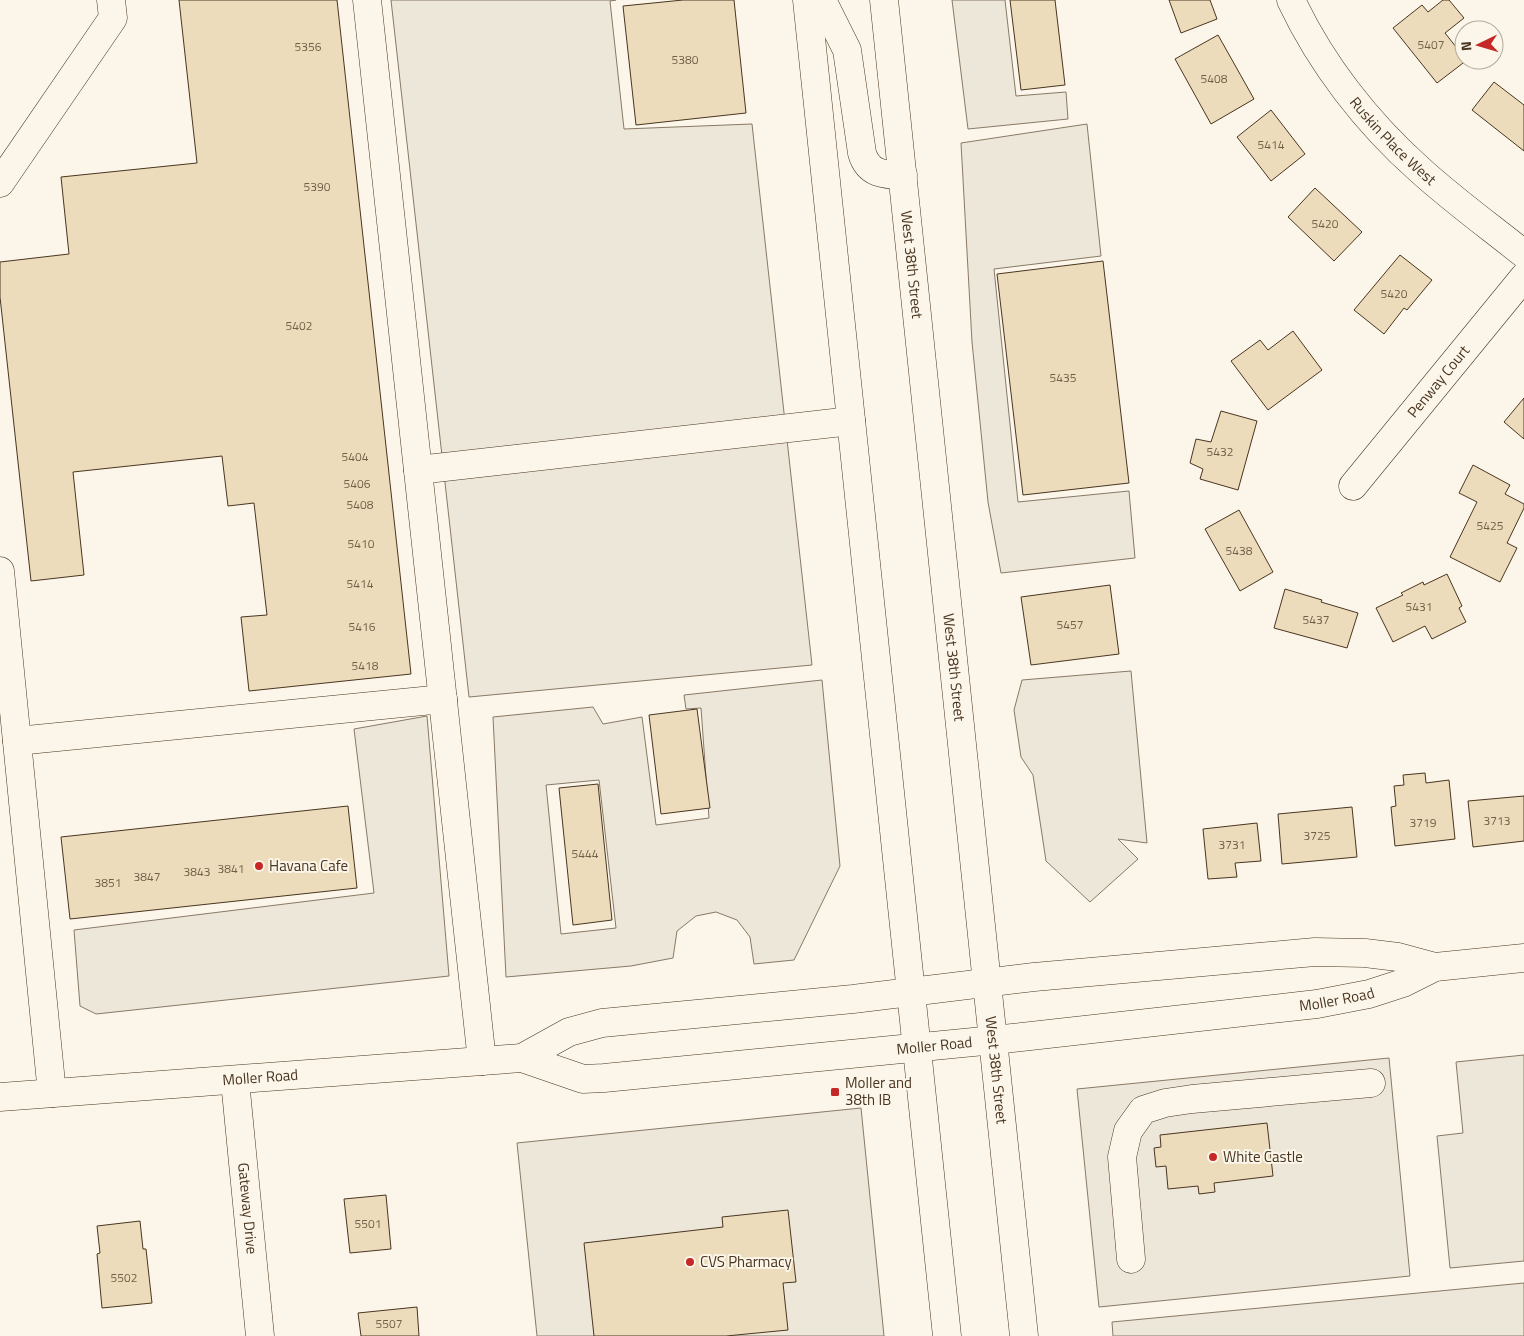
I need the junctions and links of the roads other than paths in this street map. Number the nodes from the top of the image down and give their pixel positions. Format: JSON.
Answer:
{"nodes":[{"id":1,"x":111,"y":0,"type":"edge"},
{"id":2,"x":367,"y":0,"type":"edge"},
{"id":3,"x":807,"y":0,"type":"edge"},
{"id":4,"x":822,"y":0,"type":"edge"},
{"id":5,"x":884,"y":0,"type":"edge"},
{"id":6,"x":1291,"y":0,"type":"edge"},
{"id":7,"x":903,"y":175,"type":"junction"},
{"id":8,"x":0,"y":183,"type":"edge"},
{"id":9,"x":1524,"y":254,"type":"edge"},
{"id":10,"x":1524,"y":278,"type":"edge"},
{"id":11,"x":851,"y":421,"type":"junction"},
{"id":12,"x":418,"y":470,"type":"junction"},
{"id":13,"x":1353,"y":486,"type":"dead end"},
{"id":14,"x":0,"y":571,"type":"edge"},
{"id":15,"x":443,"y":699,"type":"junction"},
{"id":16,"x":17,"y":741,"type":"junction"},
{"id":17,"x":1524,"y":958,"type":"edge"},
{"id":18,"x":1434,"y":967,"type":"junction"},
{"id":19,"x":988,"y":982,"type":"junction"},
{"id":20,"x":911,"y":992,"type":"junction"},
{"id":21,"x":994,"y":1040,"type":"junction"},
{"id":22,"x":917,"y":1047,"type":"junction"},
{"id":23,"x":522,"y":1058,"type":"junction"},
{"id":24,"x":482,"y":1061,"type":"junction"},
{"id":25,"x":235,"y":1081,"type":"junction"},
{"id":26,"x":1371,"y":1083,"type":"dead end"},
{"id":27,"x":52,"y":1093,"type":"junction"},
{"id":28,"x":0,"y":1097,"type":"edge"},
{"id":29,"x":1131,"y":1259,"type":"dead end"},
{"id":30,"x":260,"y":1336,"type":"edge"},
{"id":31,"x":947,"y":1336,"type":"edge"},
{"id":32,"x":1024,"y":1336,"type":"edge"}],
"edges":[{"from":1,"to":8,"type":"main road"},
{"from":2,"to":12,"type":"main road"},
{"from":3,"to":11,"type":"main road"},
{"from":4,"to":7,"type":"main road"},
{"from":5,"to":7,"type":"main road","name":"West 38th Street"},
{"from":6,"to":9,"type":"main road","name":"Ruskin Place West"},
{"from":7,"to":19,"type":"main road","name":"West 38th Street"},
{"from":10,"to":13,"type":"main road","name":"Penway Court"},
{"from":11,"to":12,"type":"main road"},
{"from":11,"to":20,"type":"main road"},
{"from":12,"to":15,"type":"main road"},
{"from":14,"to":16,"type":"main road"},
{"from":15,"to":16,"type":"main road"},
{"from":15,"to":24,"type":"main road"},
{"from":16,"to":27,"type":"main road"},
{"from":17,"to":18,"type":"main road","name":"Moller Road"},
{"from":18,"to":19,"type":"main road","name":"Moller Road"},
{"from":18,"to":21,"type":"main road","name":"Moller Road"},
{"from":19,"to":20,"type":"main road","name":"Moller Road"},
{"from":19,"to":21,"type":"main road","name":"West 38th Street"},
{"from":20,"to":22,"type":"main road"},
{"from":20,"to":23,"type":"main road","name":"Moller Road"},
{"from":21,"to":22,"type":"main road","name":"Moller Road"},
{"from":21,"to":32,"type":"main road","name":"West 38th Street"},
{"from":22,"to":23,"type":"main road","name":"Moller Road"},
{"from":22,"to":31,"type":"main road"},
{"from":23,"to":24,"type":"main road","name":"Moller Road"},
{"from":24,"to":25,"type":"main road","name":"Moller Road"},
{"from":25,"to":27,"type":"main road","name":"Moller Road"},
{"from":25,"to":30,"type":"main road","name":"Gateway Drive"},
{"from":26,"to":29,"type":"main road"},
{"from":27,"to":28,"type":"main road","name":"Moller Road"}]}
